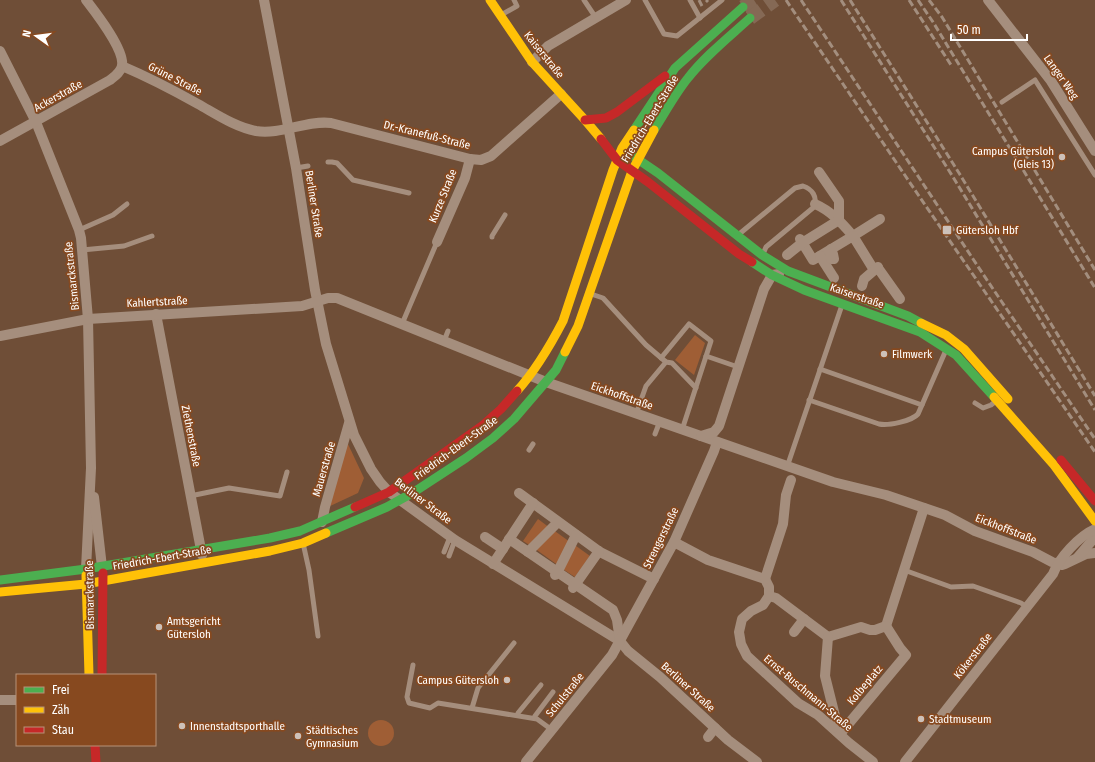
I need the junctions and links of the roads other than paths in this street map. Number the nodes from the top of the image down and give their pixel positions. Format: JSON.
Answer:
{"nodes":[{"id":1,"x":86,"y":0,"type":"edge"},
{"id":2,"x":264,"y":0,"type":"edge"},
{"id":3,"x":490,"y":0,"type":"edge"},
{"id":4,"x":514,"y":0,"type":"edge"},
{"id":5,"x":584,"y":0,"type":"edge"},
{"id":6,"x":626,"y":0,"type":"edge"},
{"id":7,"x":645,"y":0,"type":"edge"},
{"id":8,"x":690,"y":0,"type":"edge"},
{"id":9,"x":722,"y":0,"type":"edge"},
{"id":10,"x":988,"y":0,"type":"edge"},
{"id":11,"x":743,"y":7,"type":"tunnel mouth"},
{"id":12,"x":500,"y":16,"type":"junction"},
{"id":13,"x":596,"y":18,"type":"junction"},
{"id":14,"x":700,"y":18,"type":"junction"},
{"id":15,"x":750,"y":18,"type":"tunnel mouth"},
{"id":16,"x":0,"y":51,"type":"edge"},
{"id":17,"x":532,"y":62,"type":"junction"},
{"id":18,"x":122,"y":66,"type":"junction"},
{"id":19,"x":674,"y":68,"type":"junction"},
{"id":20,"x":561,"y":94,"type":"junction"},
{"id":21,"x":1002,"y":102,"type":"dead end"},
{"id":22,"x":584,"y":120,"type":"junction"},
{"id":23,"x":36,"y":122,"type":"junction"},
{"id":24,"x":289,"y":128,"type":"junction"},
{"id":25,"x":0,"y":141,"type":"edge"},
{"id":26,"x":622,"y":148,"type":"junction"},
{"id":27,"x":1095,"y":151,"type":"edge"},
{"id":28,"x":470,"y":159,"type":"junction"},
{"id":29,"x":638,"y":159,"type":"junction"},
{"id":30,"x":617,"y":160,"type":"junction"},
{"id":31,"x":328,"y":162,"type":"dead end"},
{"id":32,"x":308,"y":166,"type":"dead end"},
{"id":33,"x":296,"y":168,"type":"junction"},
{"id":34,"x":632,"y":170,"type":"junction"},
{"id":35,"x":819,"y":172,"type":"dead end"},
{"id":36,"x":1095,"y":175,"type":"edge"},
{"id":37,"x":409,"y":193,"type":"dead end"},
{"id":38,"x":127,"y":204,"type":"dead end"},
{"id":39,"x":815,"y":204,"type":"junction"},
{"id":40,"x":505,"y":215,"type":"dead end"},
{"id":41,"x":880,"y":219,"type":"dead end"},
{"id":42,"x":839,"y":220,"type":"junction"},
{"id":43,"x":79,"y":230,"type":"junction"},
{"id":44,"x":152,"y":236,"type":"dead end"},
{"id":45,"x":734,"y":236,"type":"junction"},
{"id":46,"x":853,"y":236,"type":"junction"},
{"id":47,"x":492,"y":237,"type":"dead end"},
{"id":48,"x":801,"y":241,"type":"junction"},
{"id":49,"x":437,"y":242,"type":"joint"},
{"id":50,"x":82,"y":250,"type":"junction"},
{"id":51,"x":762,"y":255,"type":"junction"},
{"id":52,"x":787,"y":255,"type":"dead end"},
{"id":53,"x":820,"y":256,"type":"junction"},
{"id":54,"x":758,"y":267,"type":"junction"},
{"id":55,"x":878,"y":268,"type":"junction"},
{"id":56,"x":788,"y":271,"type":"junction"},
{"id":57,"x":772,"y":275,"type":"junction"},
{"id":58,"x":834,"y":278,"type":"dead end"},
{"id":59,"x":862,"y":286,"type":"dead end"},
{"id":60,"x":589,"y":294,"type":"junction"},
{"id":61,"x":845,"y":294,"type":"junction"},
{"id":62,"x":900,"y":300,"type":"dead end"},
{"id":63,"x":317,"y":301,"type":"junction"},
{"id":64,"x":842,"y":304,"type":"junction"},
{"id":65,"x":156,"y":314,"type":"junction"},
{"id":66,"x":88,"y":319,"type":"junction"},
{"id":67,"x":402,"y":324,"type":"junction"},
{"id":68,"x":448,"y":330,"type":"dead end"},
{"id":69,"x":0,"y":336,"type":"edge"},
{"id":70,"x":954,"y":340,"type":"junction"},
{"id":71,"x":444,"y":341,"type":"junction"},
{"id":72,"x":947,"y":349,"type":"junction"},
{"id":73,"x":706,"y":356,"type":"junction"},
{"id":74,"x":662,"y":358,"type":"junction"},
{"id":75,"x":666,"y":362,"type":"junction"},
{"id":76,"x":738,"y":367,"type":"junction"},
{"id":77,"x":820,"y":369,"type":"junction"},
{"id":78,"x":531,"y":376,"type":"junction"},
{"id":79,"x":546,"y":382,"type":"junction"},
{"id":80,"x":696,"y":388,"type":"junction"},
{"id":81,"x":1004,"y":394,"type":"junction"},
{"id":82,"x":809,"y":400,"type":"junction"},
{"id":83,"x":997,"y":400,"type":"junction"},
{"id":84,"x":975,"y":404,"type":"dead end"},
{"id":85,"x":922,"y":405,"type":"junction"},
{"id":86,"x":1014,"y":405,"type":"dead end"},
{"id":87,"x":636,"y":414,"type":"junction"},
{"id":88,"x":660,"y":421,"type":"junction"},
{"id":89,"x":349,"y":423,"type":"junction"},
{"id":90,"x":682,"y":430,"type":"junction"},
{"id":91,"x":655,"y":434,"type":"dead end"},
{"id":92,"x":702,"y":436,"type":"junction"},
{"id":93,"x":1043,"y":438,"type":"dead end"},
{"id":94,"x":717,"y":442,"type":"junction"},
{"id":95,"x":533,"y":444,"type":"dead end"},
{"id":96,"x":529,"y":450,"type":"dead end"},
{"id":97,"x":787,"y":467,"type":"junction"},
{"id":98,"x":91,"y":468,"type":"junction"},
{"id":99,"x":287,"y":472,"type":"dead end"},
{"id":100,"x":791,"y":480,"type":"dead end"},
{"id":101,"x":389,"y":492,"type":"junction"},
{"id":102,"x":519,"y":494,"type":"dead end"},
{"id":103,"x":190,"y":496,"type":"junction"},
{"id":104,"x":400,"y":501,"type":"junction"},
{"id":105,"x":1095,"y":501,"type":"edge"},
{"id":106,"x":533,"y":503,"type":"junction"},
{"id":107,"x":924,"y":508,"type":"junction"},
{"id":108,"x":322,"y":522,"type":"junction"},
{"id":109,"x":558,"y":522,"type":"junction"},
{"id":110,"x":1095,"y":522,"type":"edge"},
{"id":111,"x":1095,"y":529,"type":"edge"},
{"id":112,"x":300,"y":530,"type":"junction"},
{"id":113,"x":574,"y":530,"type":"junction"},
{"id":114,"x":485,"y":537,"type":"dead end"},
{"id":115,"x":1095,"y":538,"type":"edge"},
{"id":116,"x":453,"y":539,"type":"junction"},
{"id":117,"x":509,"y":539,"type":"junction"},
{"id":118,"x":674,"y":542,"type":"junction"},
{"id":119,"x":303,"y":543,"type":"junction"},
{"id":120,"x":503,"y":549,"type":"junction"},
{"id":121,"x":201,"y":550,"type":"junction"},
{"id":122,"x":444,"y":552,"type":"dead end"},
{"id":123,"x":528,"y":552,"type":"junction"},
{"id":124,"x":599,"y":552,"type":"junction"},
{"id":125,"x":1095,"y":553,"type":"edge"},
{"id":126,"x":448,"y":556,"type":"dead end"},
{"id":127,"x":1074,"y":561,"type":"junction"},
{"id":128,"x":203,"y":563,"type":"junction"},
{"id":129,"x":493,"y":564,"type":"junction"},
{"id":130,"x":1057,"y":564,"type":"junction"},
{"id":131,"x":102,"y":566,"type":"junction"},
{"id":132,"x":86,"y":569,"type":"junction"},
{"id":133,"x":904,"y":570,"type":"junction"},
{"id":134,"x":556,"y":573,"type":"junction"},
{"id":135,"x":654,"y":579,"type":"junction"},
{"id":136,"x":765,"y":579,"type":"junction"},
{"id":137,"x":0,"y":580,"type":"edge"},
{"id":138,"x":103,"y":581,"type":"junction"},
{"id":139,"x":86,"y":584,"type":"junction"},
{"id":140,"x":575,"y":586,"type":"junction"},
{"id":141,"x":0,"y":592,"type":"edge"},
{"id":142,"x":769,"y":596,"type":"junction"},
{"id":143,"x":1027,"y":607,"type":"junction"},
{"id":144,"x":804,"y":619,"type":"junction"},
{"id":145,"x":886,"y":626,"type":"junction"},
{"id":146,"x":794,"y":632,"type":"dead end"},
{"id":147,"x":318,"y":636,"type":"dead end"},
{"id":148,"x":828,"y":637,"type":"junction"},
{"id":149,"x":620,"y":641,"type":"junction"},
{"id":150,"x":514,"y":642,"type":"dead end"},
{"id":151,"x":914,"y":647,"type":"dead end"},
{"id":152,"x":903,"y":651,"type":"junction"},
{"id":153,"x":413,"y":665,"type":"dead end"},
{"id":154,"x":89,"y":674,"type":"edge"},
{"id":155,"x":102,"y":674,"type":"edge"},
{"id":156,"x":541,"y":685,"type":"dead end"},
{"id":157,"x":553,"y":692,"type":"dead end"},
{"id":158,"x":0,"y":700,"type":"edge"},
{"id":159,"x":16,"y":700,"type":"edge"},
{"id":160,"x":472,"y":708,"type":"junction"},
{"id":161,"x":518,"y":715,"type":"junction"},
{"id":162,"x":534,"y":718,"type":"junction"},
{"id":163,"x":836,"y":727,"type":"junction"},
{"id":164,"x":715,"y":728,"type":"junction"},
{"id":165,"x":552,"y":730,"type":"junction"},
{"id":166,"x":708,"y":737,"type":"dead end"},
{"id":167,"x":526,"y":762,"type":"edge"},
{"id":168,"x":757,"y":762,"type":"edge"},
{"id":169,"x":873,"y":762,"type":"edge"},
{"id":170,"x":905,"y":762,"type":"edge"}],
"edges":[{"from":1,"to":18,"type":"street"},
{"from":2,"to":24,"type":"street","name":"Berliner Straße"},
{"from":3,"to":12,"type":"main road","name":"Kaiserstraße"},
{"from":4,"to":12,"type":"lane"},
{"from":5,"to":13,"type":"lane"},
{"from":6,"to":13,"type":"street"},
{"from":7,"to":14,"type":"lane"},
{"from":8,"to":14,"type":"lane"},
{"from":9,"to":14,"type":"lane"},
{"from":10,"to":27,"type":"street","name":"Langer Weg"},
{"from":11,"to":19,"type":"main road","name":"Friedrich-Ebert-Straße"},
{"from":12,"to":17,"type":"main road","name":"Kaiserstraße"},
{"from":13,"to":17,"type":"street"},
{"from":15,"to":29,"type":"main road","name":"Friedrich-Ebert-Straße"},
{"from":16,"to":23,"type":"street","name":"Bismarckstraße"},
{"from":17,"to":20,"type":"main road","name":"Kaiserstraße"},
{"from":18,"to":23,"type":"street","name":"Ackerstraße"},
{"from":18,"to":24,"type":"street","name":"Grüne Straße"},
{"from":19,"to":22,"type":"main road"},
{"from":19,"to":26,"type":"main road","name":"Friedrich-Ebert-Straße"},
{"from":20,"to":22,"type":"main road","name":"Kaiserstraße"},
{"from":20,"to":28,"type":"street","name":"Dr.-Kranefuß-Straße"},
{"from":21,"to":36,"type":"lane"},
{"from":22,"to":26,"type":"main road","name":"Kaiserstraße"},
{"from":22,"to":30,"type":"main road","name":"Kaiserstraße"},
{"from":23,"to":25,"type":"street","name":"Ackerstraße"},
{"from":23,"to":43,"type":"street","name":"Bismarckstraße"},
{"from":24,"to":28,"type":"street","name":"Dr.-Kranefuß-Straße"},
{"from":24,"to":33,"type":"street","name":"Berliner Straße"},
{"from":26,"to":29,"type":"main road","name":"Kaiserstraße"},
{"from":26,"to":30,"type":"main road","name":"Friedrich-Ebert-Straße"},
{"from":28,"to":49,"type":"street","name":"Kurze Straße"},
{"from":29,"to":34,"type":"main road","name":"Friedrich-Ebert-Straße"},
{"from":29,"to":45,"type":"main road","name":"Kaiserstraße"},
{"from":30,"to":34,"type":"main road","name":"Kaiserstraße"},
{"from":30,"to":78,"type":"main road","name":"Friedrich-Ebert-Straße"},
{"from":31,"to":37,"type":"lane"},
{"from":32,"to":33,"type":"lane"},
{"from":33,"to":63,"type":"street","name":"Berliner Straße"},
{"from":34,"to":54,"type":"main road","name":"Kaiserstraße"},
{"from":34,"to":60,"type":"main road","name":"Friedrich-Ebert-Straße"},
{"from":35,"to":42,"type":"street"},
{"from":38,"to":43,"type":"lane"},
{"from":39,"to":42,"type":"street"},
{"from":39,"to":45,"type":"lane"},
{"from":39,"to":51,"type":"lane"},
{"from":40,"to":47,"type":"lane"},
{"from":41,"to":46,"type":"street"},
{"from":42,"to":46,"type":"street"},
{"from":42,"to":48,"type":"street"},
{"from":43,"to":50,"type":"street","name":"Bismarckstraße"},
{"from":44,"to":50,"type":"lane"},
{"from":45,"to":51,"type":"main road","name":"Kaiserstraße"},
{"from":46,"to":53,"type":"street"},
{"from":46,"to":55,"type":"street"},
{"from":48,"to":52,"type":"street"},
{"from":48,"to":53,"type":"street"},
{"from":49,"to":67,"type":"lane"},
{"from":50,"to":66,"type":"street","name":"Bismarckstraße"},
{"from":51,"to":54,"type":"lane"},
{"from":51,"to":56,"type":"main road","name":"Kaiserstraße"},
{"from":53,"to":58,"type":"street"},
{"from":54,"to":57,"type":"main road","name":"Kaiserstraße"},
{"from":55,"to":59,"type":"street"},
{"from":55,"to":62,"type":"street"},
{"from":56,"to":57,"type":"street"},
{"from":56,"to":61,"type":"main road","name":"Kaiserstraße"},
{"from":57,"to":64,"type":"main road","name":"Kaiserstraße"},
{"from":57,"to":76,"type":"street"},
{"from":60,"to":74,"type":"lane"},
{"from":60,"to":79,"type":"main road","name":"Friedrich-Ebert-Straße"},
{"from":61,"to":64,"type":"lane"},
{"from":61,"to":70,"type":"main road","name":"Kaiserstraße"},
{"from":63,"to":65,"type":"street","name":"Kahlertstraße"},
{"from":63,"to":67,"type":"street","name":"Eickhoffstraße"},
{"from":63,"to":89,"type":"street","name":"Berliner Straße"},
{"from":64,"to":72,"type":"main road","name":"Kaiserstraße"},
{"from":64,"to":77,"type":"lane"},
{"from":65,"to":66,"type":"street","name":"Kahlertstraße"},
{"from":65,"to":103,"type":"street","name":"Ziethenstraße"},
{"from":66,"to":69,"type":"street","name":"Kahlertstraße"},
{"from":66,"to":98,"type":"street","name":"Bismarckstraße"},
{"from":67,"to":71,"type":"street","name":"Eickhoffstraße"},
{"from":68,"to":71,"type":"lane"},
{"from":70,"to":72,"type":"lane"},
{"from":70,"to":81,"type":"main road","name":"Kaiserstraße"},
{"from":71,"to":78,"type":"street","name":"Eickhoffstraße"},
{"from":72,"to":83,"type":"main road","name":"Kaiserstraße"},
{"from":72,"to":85,"type":"lane"},
{"from":73,"to":74,"type":"lane"},
{"from":73,"to":76,"type":"lane"},
{"from":73,"to":80,"type":"lane"},
{"from":74,"to":75,"type":"lane"},
{"from":75,"to":80,"type":"lane"},
{"from":75,"to":87,"type":"lane"},
{"from":76,"to":92,"type":"street"},
{"from":77,"to":82,"type":"lane"},
{"from":77,"to":85,"type":"lane"},
{"from":78,"to":79,"type":"street","name":"Eickhoffstraße"},
{"from":78,"to":101,"type":"main road","name":"Friedrich-Ebert-Straße"},
{"from":79,"to":87,"type":"street","name":"Eickhoffstraße"},
{"from":79,"to":104,"type":"main road","name":"Friedrich-Ebert-Straße"},
{"from":80,"to":90,"type":"lane"},
{"from":81,"to":83,"type":"lane"},
{"from":81,"to":86,"type":"main road","name":"Kaiserstraße"},
{"from":82,"to":85,"type":"lane"},
{"from":82,"to":97,"type":"lane"},
{"from":83,"to":84,"type":"lane"},
{"from":83,"to":110,"type":"main road","name":"Kaiserstraße"},
{"from":87,"to":88,"type":"street","name":"Eickhoffstraße"},
{"from":88,"to":90,"type":"street","name":"Eickhoffstraße"},
{"from":88,"to":91,"type":"lane"},
{"from":89,"to":101,"type":"street","name":"Berliner Straße"},
{"from":89,"to":108,"type":"street","name":"Mauerstraße"},
{"from":90,"to":92,"type":"street","name":"Eickhoffstraße"},
{"from":92,"to":94,"type":"street","name":"Eickhoffstraße"},
{"from":93,"to":105,"type":"main road"},
{"from":94,"to":97,"type":"street","name":"Eickhoffstraße"},
{"from":94,"to":118,"type":"street","name":"Strengerstraße"},
{"from":95,"to":96,"type":"lane"},
{"from":97,"to":107,"type":"street","name":"Eickhoffstraße"},
{"from":98,"to":131,"type":"street","name":"Bismarckstraße"},
{"from":98,"to":132,"type":"street","name":"Bismarckstraße"},
{"from":99,"to":103,"type":"lane"},
{"from":100,"to":136,"type":"street"},
{"from":101,"to":104,"type":"street","name":"Berliner Straße"},
{"from":101,"to":108,"type":"main road","name":"Friedrich-Ebert-Straße"},
{"from":102,"to":106,"type":"street"},
{"from":103,"to":121,"type":"street","name":"Ziethenstraße"},
{"from":104,"to":116,"type":"street","name":"Berliner Straße"},
{"from":104,"to":119,"type":"main road","name":"Friedrich-Ebert-Straße"},
{"from":106,"to":109,"type":"street"},
{"from":106,"to":117,"type":"street"},
{"from":107,"to":130,"type":"street","name":"Eickhoffstraße"},
{"from":107,"to":133,"type":"street"},
{"from":108,"to":112,"type":"main road","name":"Friedrich-Ebert-Straße"},
{"from":109,"to":113,"type":"street"},
{"from":109,"to":123,"type":"street"},
{"from":111,"to":130,"type":"street","name":"Kökerstraße"},
{"from":112,"to":119,"type":"lane"},
{"from":112,"to":121,"type":"main road","name":"Friedrich-Ebert-Straße"},
{"from":113,"to":124,"type":"street"},
{"from":113,"to":134,"type":"street"},
{"from":114,"to":120,"type":"street"},
{"from":115,"to":127,"type":"street"},
{"from":116,"to":122,"type":"lane"},
{"from":116,"to":126,"type":"lane"},
{"from":116,"to":129,"type":"street","name":"Berliner Straße"},
{"from":117,"to":120,"type":"street"},
{"from":117,"to":123,"type":"street"},
{"from":118,"to":135,"type":"street","name":"Strengerstraße"},
{"from":118,"to":136,"type":"street"},
{"from":119,"to":128,"type":"main road","name":"Friedrich-Ebert-Straße"},
{"from":119,"to":147,"type":"lane"},
{"from":120,"to":129,"type":"street"},
{"from":121,"to":128,"type":"street","name":"Ziethenstraße"},
{"from":121,"to":131,"type":"main road","name":"Friedrich-Ebert-Straße"},
{"from":123,"to":134,"type":"street"},
{"from":124,"to":135,"type":"street"},
{"from":124,"to":140,"type":"street"},
{"from":125,"to":127,"type":"street"},
{"from":127,"to":130,"type":"street"},
{"from":128,"to":138,"type":"main road","name":"Friedrich-Ebert-Straße"},
{"from":129,"to":149,"type":"street","name":"Berliner Straße"},
{"from":130,"to":143,"type":"street","name":"Kökerstraße"},
{"from":131,"to":132,"type":"main road","name":"Friedrich-Ebert-Straße"},
{"from":131,"to":138,"type":"main road","name":"Bismarckstraße"},
{"from":132,"to":137,"type":"main road","name":"Friedrich-Ebert-Straße"},
{"from":132,"to":139,"type":"main road","name":"Bismarckstraße"},
{"from":133,"to":143,"type":"lane"},
{"from":133,"to":145,"type":"street"},
{"from":134,"to":140,"type":"street"},
{"from":135,"to":149,"type":"street","name":"Strengerstraße"},
{"from":136,"to":142,"type":"street"},
{"from":138,"to":139,"type":"main road","name":"Friedrich-Ebert-Straße"},
{"from":138,"to":155,"type":"main road","name":"Bismarckstraße"},
{"from":139,"to":141,"type":"main road","name":"Friedrich-Ebert-Straße"},
{"from":139,"to":154,"type":"main road","name":"Bismarckstraße"},
{"from":140,"to":149,"type":"street"},
{"from":142,"to":144,"type":"street"},
{"from":142,"to":163,"type":"street","name":"Ernst-Buschmann-Straße"},
{"from":143,"to":170,"type":"street","name":"Kökerstraße"},
{"from":144,"to":146,"type":"street"},
{"from":144,"to":148,"type":"street"},
{"from":145,"to":148,"type":"street"},
{"from":145,"to":152,"type":"street"},
{"from":148,"to":163,"type":"street","name":"Kolbeplatz"},
{"from":149,"to":164,"type":"street","name":"Berliner Straße"},
{"from":149,"to":165,"type":"street","name":"Schulstraße"},
{"from":150,"to":160,"type":"lane"},
{"from":151,"to":152,"type":"street","name":"Kolbeplatz"},
{"from":152,"to":163,"type":"street","name":"Kolbeplatz"},
{"from":153,"to":160,"type":"lane"},
{"from":156,"to":161,"type":"lane"},
{"from":157,"to":162,"type":"lane"},
{"from":158,"to":159,"type":"street"},
{"from":160,"to":161,"type":"lane"},
{"from":161,"to":162,"type":"lane"},
{"from":162,"to":165,"type":"lane"},
{"from":163,"to":169,"type":"street","name":"Ernst-Buschmann-Straße"},
{"from":164,"to":166,"type":"street"},
{"from":164,"to":168,"type":"street","name":"Berliner Straße"},
{"from":165,"to":167,"type":"street","name":"Schulstraße"}]}
